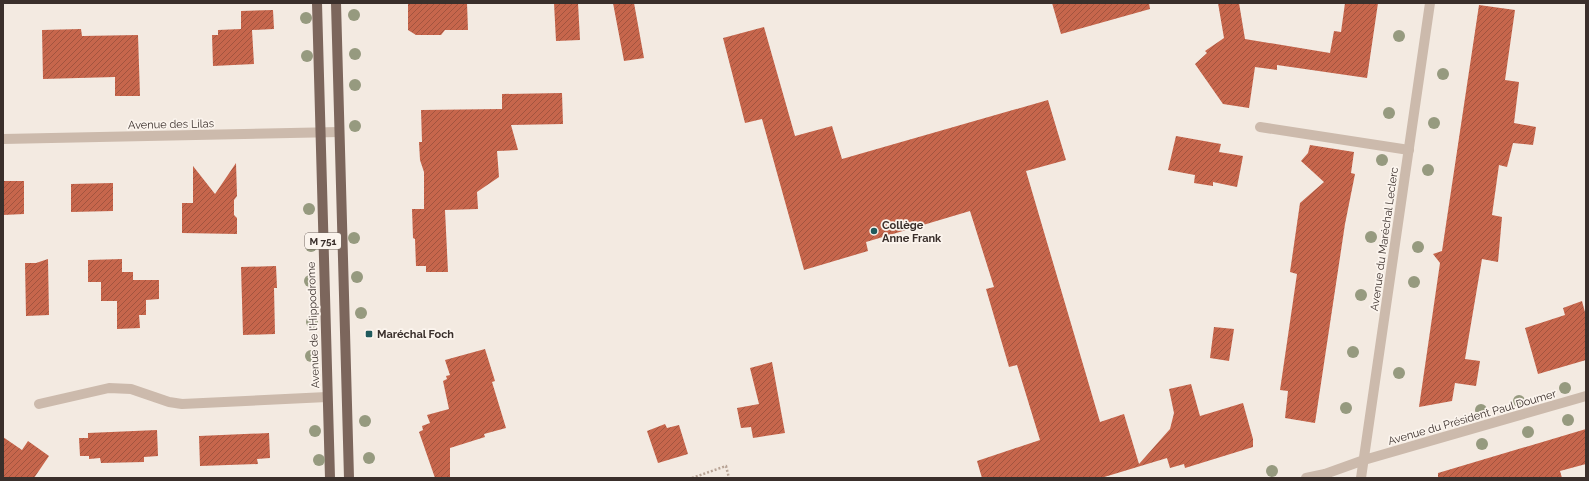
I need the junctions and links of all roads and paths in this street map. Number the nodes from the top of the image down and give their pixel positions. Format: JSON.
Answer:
{"nodes":[{"id":1,"x":316,"y":3,"type":"edge"},
{"id":2,"x":336,"y":3,"type":"edge"},
{"id":3,"x":1430,"y":3,"type":"edge"},
{"id":4,"x":1260,"y":127,"type":"dead end"},
{"id":5,"x":339,"y":132,"type":"junction"},
{"id":6,"x":320,"y":133,"type":"junction"},
{"id":7,"x":3,"y":139,"type":"edge"},
{"id":8,"x":1409,"y":150,"type":"junction"},
{"id":9,"x":1586,"y":396,"type":"edge"},
{"id":10,"x":327,"y":397,"type":"junction"},
{"id":11,"x":39,"y":404,"type":"dead end"},
{"id":12,"x":1364,"y":460,"type":"junction"},
{"id":13,"x":330,"y":478,"type":"edge"},
{"id":14,"x":349,"y":478,"type":"edge"},
{"id":15,"x":692,"y":478,"type":"edge"},
{"id":16,"x":729,"y":478,"type":"edge"},
{"id":17,"x":1306,"y":478,"type":"edge"},
{"id":18,"x":1361,"y":478,"type":"edge"}],
"edges":[{"from":1,"to":6,"type":"main road","name":"Avenue de l'Hippodrome","number":"M 751"},
{"from":2,"to":5,"type":"main road","number":"M 751"},
{"from":3,"to":8,"type":"street","name":"Avenue du Maréchal Leclerc"},
{"from":4,"to":8,"type":"street"},
{"from":5,"to":6,"type":"street","name":"Avenue des Lilas"},
{"from":5,"to":14,"type":"main road","number":"M 751"},
{"from":6,"to":7,"type":"street","name":"Avenue des Lilas"},
{"from":6,"to":10,"type":"main road","name":"Avenue de l'Hippodrome","number":"M 751"},
{"from":8,"to":12,"type":"street","name":"Avenue du Maréchal Leclerc"},
{"from":9,"to":12,"type":"street","name":"Avenue du Président Paul Doumer"},
{"from":10,"to":11,"type":"street"},
{"from":10,"to":13,"type":"main road","name":"Avenue de l'Hippodrome","number":"M 751"},
{"from":12,"to":17,"type":"street","name":"Avenue du Président Paul Doumer"},
{"from":12,"to":18,"type":"street","name":"Avenue du Maréchal Leclerc"},
{"from":15,"to":16,"type":"path"}]}
